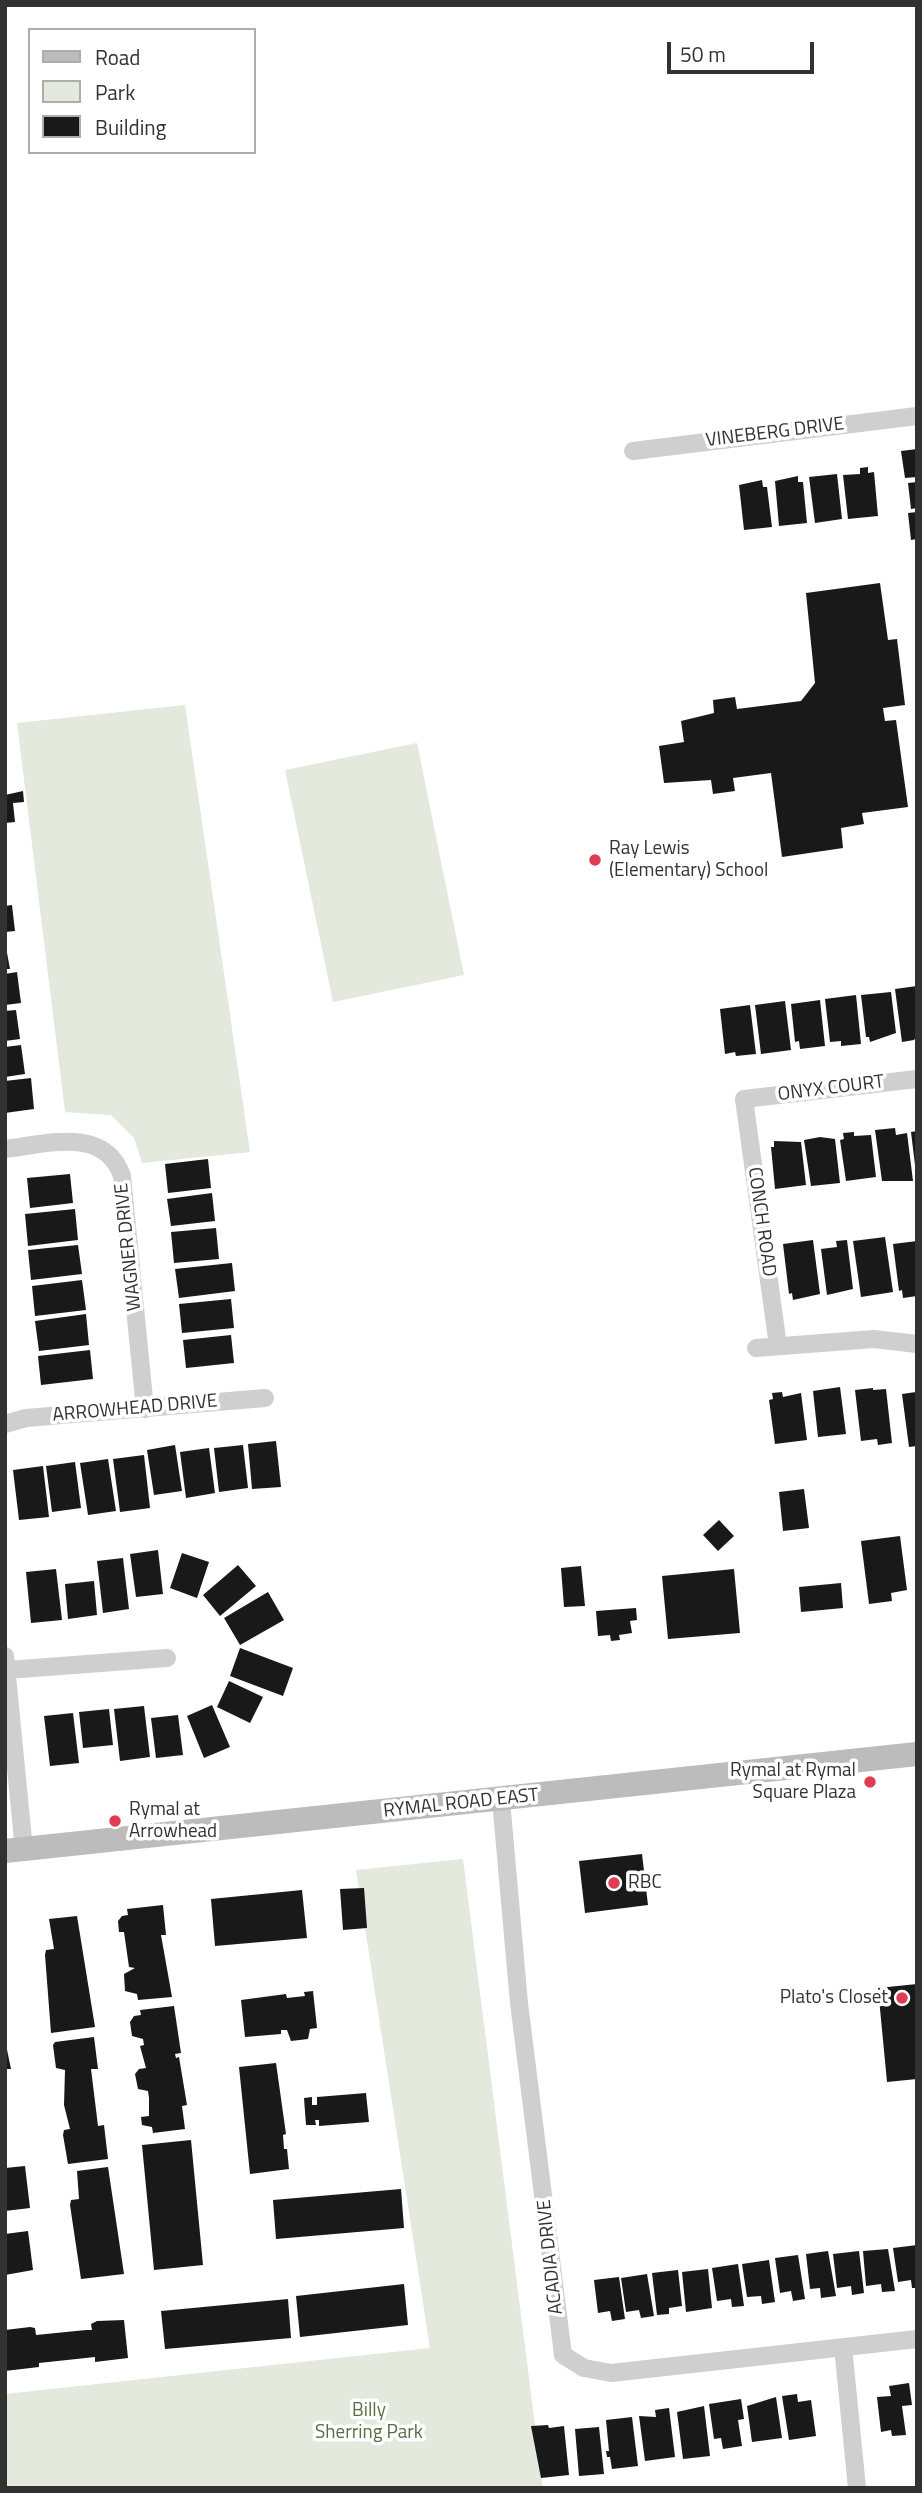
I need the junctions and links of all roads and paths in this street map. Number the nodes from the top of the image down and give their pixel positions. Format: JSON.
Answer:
{"nodes":[{"id":1,"x":917,"y":416,"type":"edge"},
{"id":2,"x":633,"y":452,"type":"dead end"},
{"id":3,"x":917,"y":1079,"type":"edge"},
{"id":4,"x":744,"y":1098,"type":"joint"},
{"id":5,"x":5,"y":1149,"type":"edge"},
{"id":6,"x":917,"y":1345,"type":"edge"},
{"id":7,"x":778,"y":1346,"type":"junction"},
{"id":8,"x":756,"y":1348,"type":"dead end"},
{"id":9,"x":265,"y":1398,"type":"dead end"},
{"id":10,"x":145,"y":1409,"type":"junction"},
{"id":11,"x":5,"y":1424,"type":"edge"},
{"id":12,"x":167,"y":1658,"type":"dead end"},
{"id":13,"x":6,"y":1663,"type":"edge"},
{"id":14,"x":917,"y":1754,"type":"edge"},
{"id":15,"x":501,"y":1800,"type":"junction"},
{"id":16,"x":15,"y":1850,"type":"edge"},
{"id":17,"x":917,"y":2339,"type":"edge"},
{"id":18,"x":843,"y":2347,"type":"junction"},
{"id":19,"x":857,"y":2488,"type":"edge"}],
"edges":[{"from":1,"to":2,"type":"street","name":"VINEBERG DRIVE"},
{"from":3,"to":4,"type":"street","name":"ONYX COURT"},
{"from":4,"to":7,"type":"street","name":"CONCH ROAD"},
{"from":5,"to":10,"type":"street","name":"WAGNER DRIVE"},
{"from":6,"to":7,"type":"street"},
{"from":7,"to":8,"type":"street"},
{"from":9,"to":10,"type":"street","name":"ARROWHEAD DRIVE"},
{"from":10,"to":11,"type":"street","name":"ARROWHEAD DRIVE"},
{"from":12,"to":13,"type":"street"},
{"from":13,"to":16,"type":"street"},
{"from":14,"to":15,"type":"main road","name":"RYMAL ROAD EAST"},
{"from":15,"to":16,"type":"main road","name":"RYMAL ROAD EAST"},
{"from":15,"to":18,"type":"street","name":"ACADIA DRIVE"},
{"from":17,"to":18,"type":"street","name":"ACADIA DRIVE"},
{"from":18,"to":19,"type":"street"}]}
